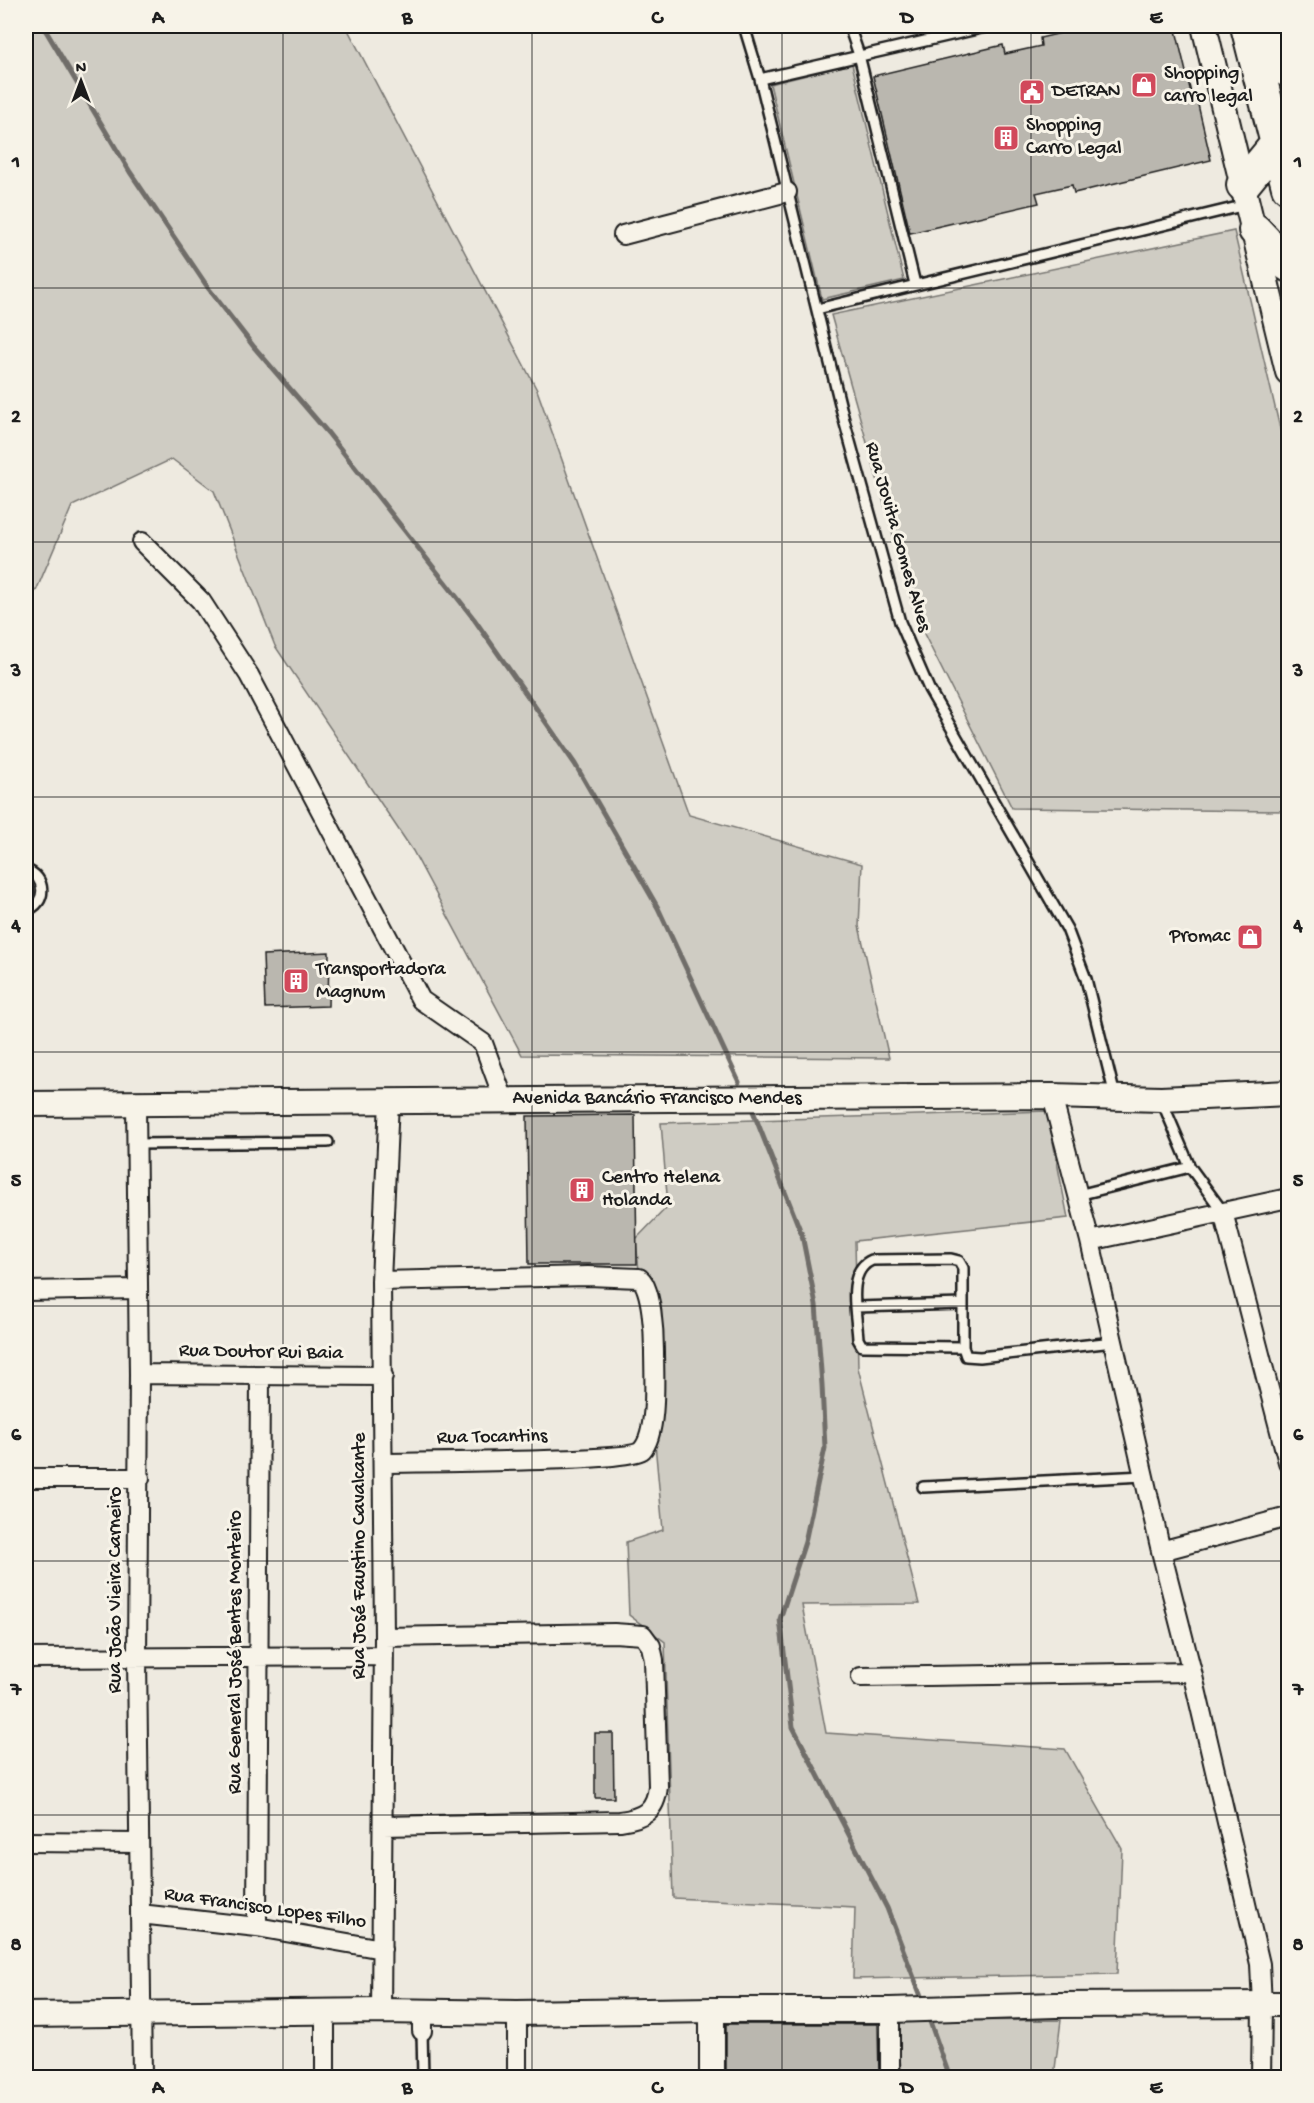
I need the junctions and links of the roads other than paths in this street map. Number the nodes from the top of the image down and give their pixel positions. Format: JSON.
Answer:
{"nodes":[{"id":1,"x":744,"y":26,"type":"edge"},
{"id":2,"x":849,"y":26,"type":"edge"},
{"id":3,"x":990,"y":26,"type":"edge"},
{"id":4,"x":1204,"y":26,"type":"edge"},
{"id":5,"x":1247,"y":26,"type":"edge"},
{"id":6,"x":1276,"y":26,"type":"edge"},
{"id":7,"x":859,"y":55,"type":"junction"},
{"id":8,"x":1288,"y":71,"type":"edge"},
{"id":9,"x":760,"y":79,"type":"junction"},
{"id":10,"x":1278,"y":142,"type":"junction"},
{"id":11,"x":1288,"y":187,"type":"edge"},
{"id":12,"x":787,"y":192,"type":"junction"},
{"id":13,"x":1248,"y":207,"type":"junction"},
{"id":14,"x":623,"y":235,"type":"dead end"},
{"id":15,"x":1288,"y":265,"type":"edge"},
{"id":16,"x":915,"y":284,"type":"junction"},
{"id":17,"x":816,"y":309,"type":"junction"},
{"id":18,"x":1288,"y":372,"type":"edge"},
{"id":19,"x":142,"y":542,"type":"dead end"},
{"id":20,"x":26,"y":870,"type":"edge"},
{"id":21,"x":26,"y":910,"type":"edge"},
{"id":22,"x":1288,"y":1093,"type":"edge"},
{"id":23,"x":1052,"y":1096,"type":"junction"},
{"id":24,"x":1115,"y":1096,"type":"junction"},
{"id":25,"x":1161,"y":1099,"type":"junction"},
{"id":26,"x":504,"y":1100,"type":"junction"},
{"id":27,"x":389,"y":1101,"type":"junction"},
{"id":28,"x":136,"y":1103,"type":"junction"},
{"id":29,"x":26,"y":1104,"type":"edge"},
{"id":30,"x":328,"y":1142,"type":"dead end"},
{"id":31,"x":136,"y":1144,"type":"junction"},
{"id":32,"x":1190,"y":1167,"type":"junction"},
{"id":33,"x":1078,"y":1195,"type":"junction"},
{"id":34,"x":1288,"y":1198,"type":"edge"},
{"id":35,"x":1223,"y":1212,"type":"junction"},
{"id":36,"x":1090,"y":1241,"type":"junction"},
{"id":37,"x":381,"y":1281,"type":"junction"},
{"id":38,"x":138,"y":1289,"type":"junction"},
{"id":39,"x":26,"y":1291,"type":"edge"},
{"id":40,"x":963,"y":1304,"type":"junction"},
{"id":41,"x":856,"y":1307,"type":"junction"},
{"id":42,"x":1113,"y":1342,"type":"junction"},
{"id":43,"x":963,"y":1347,"type":"junction"},
{"id":44,"x":140,"y":1374,"type":"junction"},
{"id":45,"x":260,"y":1376,"type":"junction"},
{"id":46,"x":383,"y":1376,"type":"junction"},
{"id":47,"x":1288,"y":1462,"type":"edge"},
{"id":48,"x":383,"y":1463,"type":"junction"},
{"id":49,"x":1144,"y":1476,"type":"junction"},
{"id":50,"x":26,"y":1478,"type":"edge"},
{"id":51,"x":140,"y":1478,"type":"junction"},
{"id":52,"x":923,"y":1487,"type":"dead end"},
{"id":53,"x":1288,"y":1517,"type":"edge"},
{"id":54,"x":1161,"y":1551,"type":"junction"},
{"id":55,"x":384,"y":1637,"type":"junction"},
{"id":56,"x":383,"y":1656,"type":"junction"},
{"id":57,"x":259,"y":1657,"type":"junction"},
{"id":58,"x":26,"y":1658,"type":"edge"},
{"id":59,"x":137,"y":1658,"type":"junction"},
{"id":60,"x":1192,"y":1672,"type":"junction"},
{"id":61,"x":861,"y":1677,"type":"dead end"},
{"id":62,"x":383,"y":1826,"type":"junction"},
{"id":63,"x":26,"y":1842,"type":"edge"},
{"id":64,"x":139,"y":1843,"type":"junction"},
{"id":65,"x":140,"y":1914,"type":"junction"},
{"id":66,"x":257,"y":1927,"type":"junction"},
{"id":67,"x":382,"y":1950,"type":"junction"},
{"id":68,"x":1288,"y":2004,"type":"edge"},
{"id":69,"x":1262,"y":2005,"type":"junction"},
{"id":70,"x":712,"y":2010,"type":"junction"},
{"id":71,"x":890,"y":2010,"type":"junction"},
{"id":72,"x":381,"y":2011,"type":"junction"},
{"id":73,"x":142,"y":2013,"type":"junction"},
{"id":74,"x":325,"y":2013,"type":"junction"},
{"id":75,"x":517,"y":2013,"type":"junction"},
{"id":76,"x":26,"y":2015,"type":"edge"},
{"id":77,"x":422,"y":2021,"type":"junction"},
{"id":78,"x":142,"y":2078,"type":"edge"},
{"id":79,"x":325,"y":2078,"type":"edge"},
{"id":80,"x":423,"y":2078,"type":"edge"},
{"id":81,"x":517,"y":2078,"type":"edge"},
{"id":82,"x":712,"y":2078,"type":"edge"},
{"id":83,"x":890,"y":2078,"type":"edge"},
{"id":84,"x":1261,"y":2078,"type":"edge"}],
"edges":[{"from":1,"to":9,"type":"lane","name":"Rua Jovita Gomes Alves"},
{"from":2,"to":7,"type":"lane"},
{"from":3,"to":7,"type":"lane"},
{"from":4,"to":13,"type":"street"},
{"from":5,"to":10,"type":"highway"},
{"from":6,"to":8,"type":"highway"},
{"from":7,"to":9,"type":"lane"},
{"from":7,"to":16,"type":"lane"},
{"from":9,"to":12,"type":"lane","name":"Rua Jovita Gomes Alves"},
{"from":10,"to":11,"type":"highway"},
{"from":10,"to":13,"type":"highway"},
{"from":12,"to":14,"type":"street"},
{"from":12,"to":17,"type":"lane","name":"Rua Jovita Gomes Alves"},
{"from":13,"to":15,"type":"highway"},
{"from":13,"to":16,"type":"lane"},
{"from":13,"to":18,"type":"street"},
{"from":16,"to":17,"type":"lane"},
{"from":17,"to":24,"type":"lane","name":"Rua Jovita Gomes Alves"},
{"from":19,"to":26,"type":"street"},
{"from":20,"to":21,"type":"lane"},
{"from":22,"to":25,"type":"street","name":"Avenida Bancário Francisco Mendes"},
{"from":23,"to":24,"type":"street","name":"Avenida Bancário Francisco Mendes"},
{"from":23,"to":26,"type":"street","name":"Avenida Bancário Francisco Mendes"},
{"from":23,"to":33,"type":"street"},
{"from":24,"to":25,"type":"street","name":"Avenida Bancário Francisco Mendes"},
{"from":25,"to":32,"type":"lane"},
{"from":26,"to":27,"type":"street","name":"Avenida Bancário Francisco Mendes"},
{"from":27,"to":28,"type":"street","name":"Avenida Bancário Francisco Mendes"},
{"from":27,"to":37,"type":"street","name":"Rua José Faustino Cavalcante"},
{"from":28,"to":29,"type":"street","name":"Avenida Bancário Francisco Mendes"},
{"from":28,"to":31,"type":"street","name":"Rua João Vieira Carneiro"},
{"from":30,"to":31,"type":"lane"},
{"from":31,"to":38,"type":"street","name":"Rua João Vieira Carneiro"},
{"from":32,"to":33,"type":"lane"},
{"from":32,"to":35,"type":"lane"},
{"from":33,"to":36,"type":"street"},
{"from":34,"to":35,"type":"street"},
{"from":35,"to":36,"type":"street"},
{"from":35,"to":47,"type":"street"},
{"from":36,"to":42,"type":"street"},
{"from":37,"to":46,"type":"street","name":"Rua José Faustino Cavalcante"},
{"from":37,"to":48,"type":"street","name":"Rua Tocantins"},
{"from":38,"to":39,"type":"street"},
{"from":38,"to":44,"type":"street","name":"Rua João Vieira Carneiro"},
{"from":40,"to":41,"type":"lane"},
{"from":40,"to":41,"type":"lane"},
{"from":40,"to":43,"type":"lane"},
{"from":41,"to":43,"type":"lane"},
{"from":42,"to":43,"type":"lane"},
{"from":42,"to":49,"type":"street"},
{"from":44,"to":45,"type":"street","name":"Rua Doutor Rui Baia"},
{"from":44,"to":51,"type":"street","name":"Rua João Vieira Carneiro"},
{"from":45,"to":46,"type":"street","name":"Rua Doutor Rui Baia"},
{"from":45,"to":57,"type":"street","name":"Rua General José Bentes Monteiro"},
{"from":46,"to":48,"type":"street","name":"Rua José Faustino Cavalcante"},
{"from":48,"to":55,"type":"street","name":"Rua José Faustino Cavalcante"},
{"from":49,"to":52,"type":"lane"},
{"from":49,"to":54,"type":"street"},
{"from":50,"to":51,"type":"street"},
{"from":51,"to":59,"type":"street","name":"Rua João Vieira Carneiro"},
{"from":53,"to":54,"type":"street"},
{"from":54,"to":60,"type":"street"},
{"from":55,"to":56,"type":"street","name":"Rua José Faustino Cavalcante"},
{"from":55,"to":62,"type":"street"},
{"from":56,"to":57,"type":"street"},
{"from":56,"to":62,"type":"street","name":"Rua José Faustino Cavalcante"},
{"from":57,"to":59,"type":"street"},
{"from":57,"to":66,"type":"street","name":"Rua General José Bentes Monteiro"},
{"from":58,"to":59,"type":"street"},
{"from":59,"to":64,"type":"street","name":"Rua João Vieira Carneiro"},
{"from":60,"to":61,"type":"street"},
{"from":60,"to":69,"type":"street"},
{"from":62,"to":67,"type":"street","name":"Rua José Faustino Cavalcante"},
{"from":63,"to":64,"type":"street"},
{"from":64,"to":65,"type":"street","name":"Rua João Vieira Carneiro"},
{"from":65,"to":66,"type":"street","name":"Rua Francisco Lopes Filho"},
{"from":65,"to":73,"type":"street","name":"Rua João Vieira Carneiro"},
{"from":66,"to":67,"type":"street","name":"Rua Francisco Lopes Filho"},
{"from":67,"to":72,"type":"street","name":"Rua José Faustino Cavalcante"},
{"from":68,"to":69,"type":"street"},
{"from":69,"to":71,"type":"street"},
{"from":69,"to":84,"type":"street"},
{"from":70,"to":71,"type":"street"},
{"from":70,"to":75,"type":"street"},
{"from":70,"to":82,"type":"street"},
{"from":71,"to":83,"type":"street"},
{"from":72,"to":74,"type":"street"},
{"from":72,"to":77,"type":"street"},
{"from":73,"to":74,"type":"street"},
{"from":73,"to":76,"type":"street"},
{"from":73,"to":78,"type":"street","name":"Rua João Vieira Carneiro"},
{"from":74,"to":79,"type":"street"},
{"from":75,"to":77,"type":"street"},
{"from":75,"to":81,"type":"street"},
{"from":77,"to":80,"type":"lane"}]}
